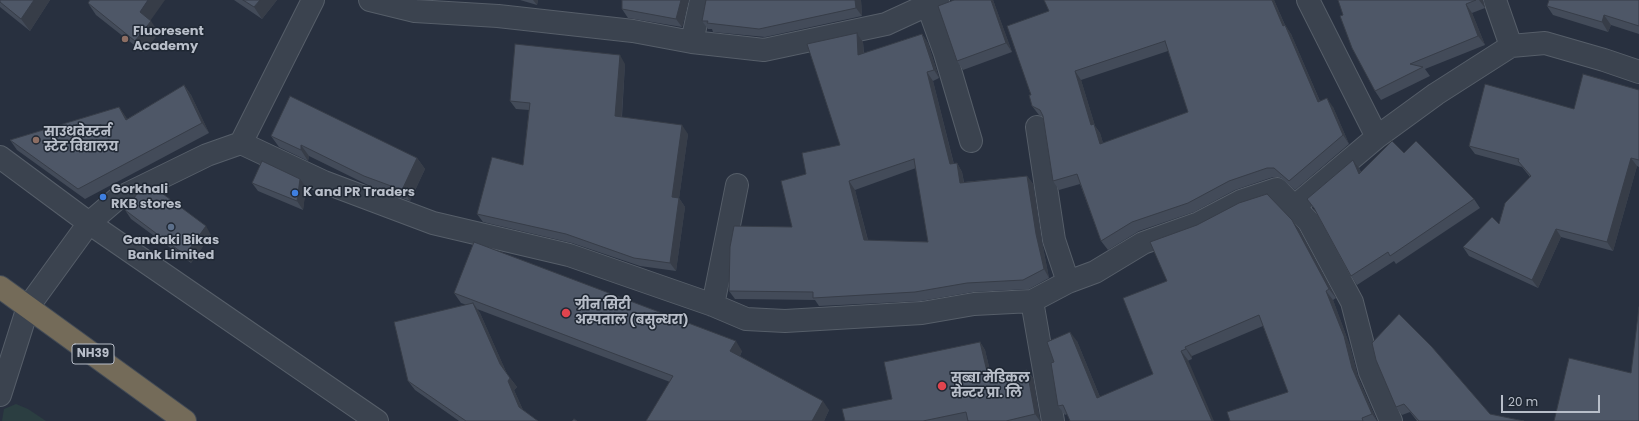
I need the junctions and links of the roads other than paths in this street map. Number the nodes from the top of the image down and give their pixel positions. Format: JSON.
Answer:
{"nodes":[{"id":1,"x":313,"y":0,"type":"edge"},
{"id":2,"x":370,"y":0,"type":"edge"},
{"id":3,"x":701,"y":0,"type":"edge"},
{"id":4,"x":1308,"y":0,"type":"edge"},
{"id":5,"x":1495,"y":0,"type":"edge"},
{"id":6,"x":933,"y":3,"type":"edge"},
{"id":7,"x":692,"y":42,"type":"junction"},
{"id":8,"x":1511,"y":46,"type":"junction"},
{"id":9,"x":1639,"y":72,"type":"edge"},
{"id":10,"x":1037,"y":127,"type":"dead end"},
{"id":11,"x":1377,"y":137,"type":"junction"},
{"id":12,"x":971,"y":141,"type":"dead end"},
{"id":13,"x":241,"y":143,"type":"junction"},
{"id":14,"x":0,"y":157,"type":"edge"},
{"id":15,"x":737,"y":185,"type":"dead end"},
{"id":16,"x":1295,"y":206,"type":"junction"},
{"id":17,"x":89,"y":223,"type":"junction"},
{"id":18,"x":1068,"y":282,"type":"junction"},
{"id":19,"x":0,"y":287,"type":"edge"},
{"id":20,"x":1032,"y":302,"type":"junction"},
{"id":21,"x":713,"y":305,"type":"junction"},
{"id":22,"x":28,"y":307,"type":"junction"},
{"id":23,"x":0,"y":395,"type":"edge"},
{"id":24,"x":185,"y":421,"type":"edge"},
{"id":25,"x":377,"y":421,"type":"edge"},
{"id":26,"x":1053,"y":421,"type":"edge"},
{"id":27,"x":1391,"y":421,"type":"edge"}],
"edges":[{"from":1,"to":13,"type":"street"},
{"from":2,"to":7,"type":"street"},
{"from":3,"to":7,"type":"street"},
{"from":4,"to":11,"type":"street"},
{"from":5,"to":8,"type":"street"},
{"from":6,"to":7,"type":"street"},
{"from":6,"to":12,"type":"street"},
{"from":8,"to":9,"type":"street"},
{"from":8,"to":11,"type":"street"},
{"from":10,"to":18,"type":"street"},
{"from":11,"to":16,"type":"street"},
{"from":13,"to":17,"type":"street"},
{"from":13,"to":21,"type":"street"},
{"from":14,"to":17,"type":"street"},
{"from":15,"to":21,"type":"street"},
{"from":16,"to":18,"type":"street"},
{"from":16,"to":27,"type":"street"},
{"from":17,"to":22,"type":"street"},
{"from":17,"to":25,"type":"street"},
{"from":18,"to":20,"type":"street"},
{"from":19,"to":22,"type":"highway","number":"NH39"},
{"from":20,"to":21,"type":"street"},
{"from":20,"to":26,"type":"street"},
{"from":22,"to":23,"type":"street"},
{"from":22,"to":24,"type":"highway","number":"NH39"}]}
